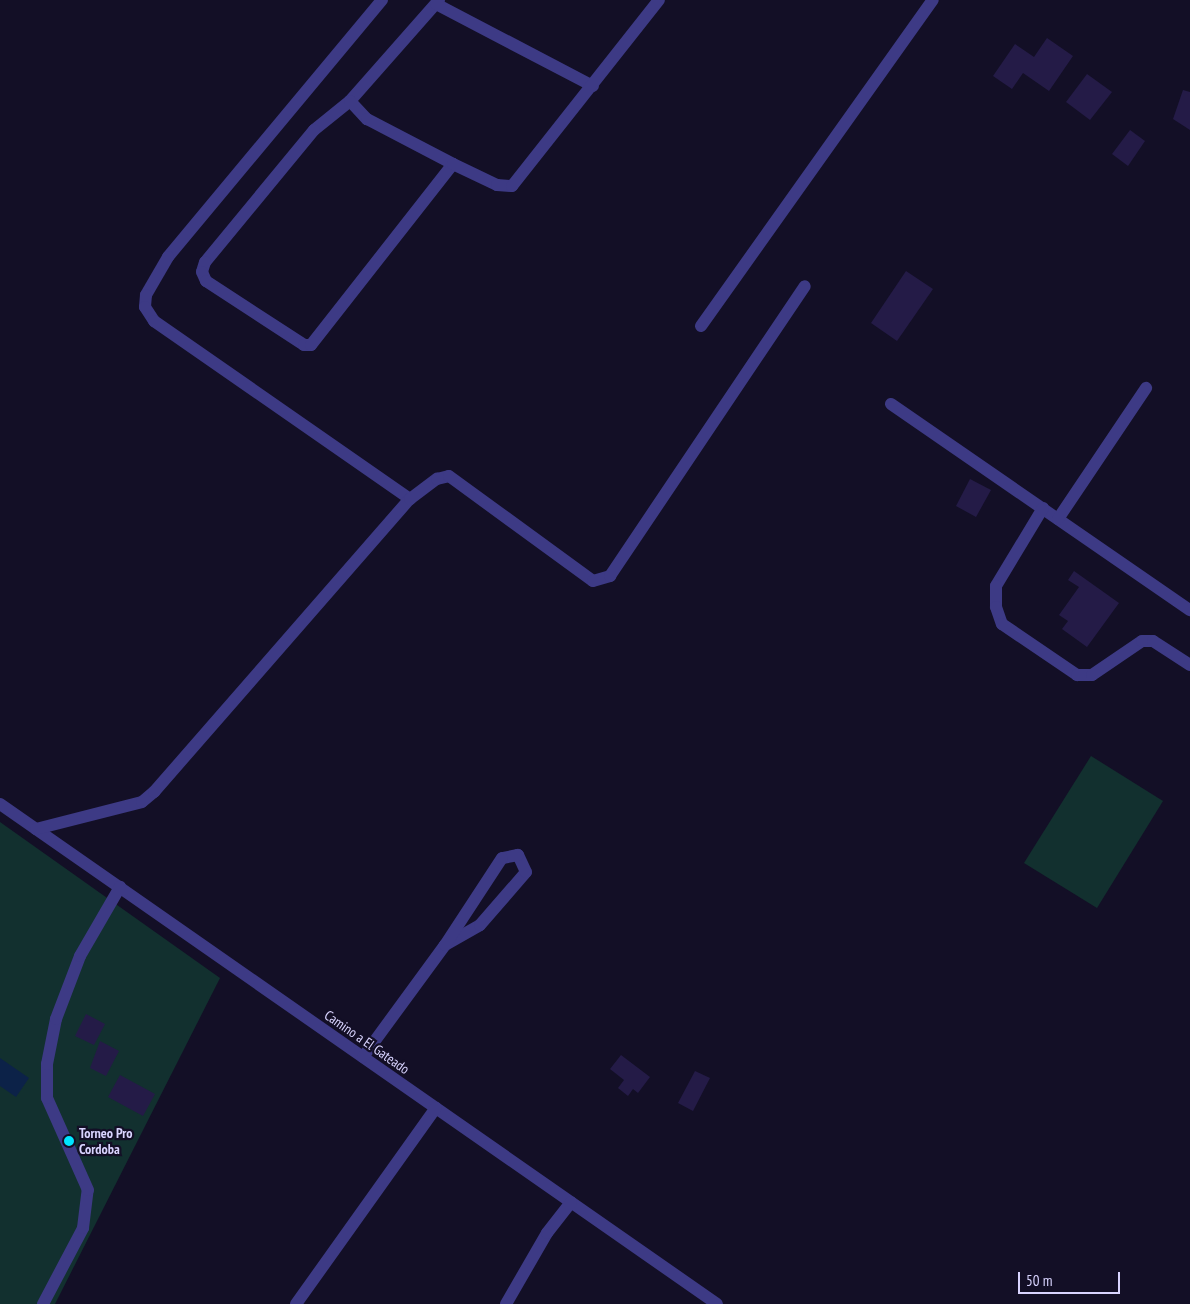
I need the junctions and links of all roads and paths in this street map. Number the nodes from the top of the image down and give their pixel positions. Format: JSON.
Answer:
{"nodes":[{"id":1,"x":382,"y":0,"type":"edge"},
{"id":2,"x":659,"y":0,"type":"edge"},
{"id":3,"x":933,"y":0,"type":"edge"},
{"id":4,"x":438,"y":2,"type":"edge"},
{"id":5,"x":593,"y":86,"type":"junction"},
{"id":6,"x":350,"y":102,"type":"junction"},
{"id":7,"x":453,"y":164,"type":"junction"},
{"id":8,"x":805,"y":286,"type":"dead end"},
{"id":9,"x":701,"y":326,"type":"dead end"},
{"id":10,"x":1146,"y":388,"type":"dead end"},
{"id":11,"x":891,"y":404,"type":"dead end"},
{"id":12,"x":410,"y":499,"type":"junction"},
{"id":13,"x":1043,"y":508,"type":"junction"},
{"id":14,"x":1058,"y":519,"type":"junction"},
{"id":15,"x":1190,"y":610,"type":"edge"},
{"id":16,"x":1190,"y":665,"type":"edge"},
{"id":17,"x":0,"y":804,"type":"edge"},
{"id":18,"x":36,"y":829,"type":"junction"},
{"id":19,"x":120,"y":887,"type":"junction"},
{"id":20,"x":445,"y":946,"type":"junction"},
{"id":21,"x":363,"y":1057,"type":"junction"},
{"id":22,"x":436,"y":1108,"type":"junction"},
{"id":23,"x":572,"y":1202,"type":"junction"},
{"id":24,"x":43,"y":1304,"type":"edge"},
{"id":25,"x":296,"y":1304,"type":"edge"},
{"id":26,"x":506,"y":1304,"type":"edge"},
{"id":27,"x":717,"y":1304,"type":"edge"}],
"edges":[{"from":1,"to":12,"type":"street"},
{"from":2,"to":5,"type":"street"},
{"from":3,"to":9,"type":"street"},
{"from":4,"to":5,"type":"street"},
{"from":4,"to":6,"type":"street"},
{"from":5,"to":7,"type":"street"},
{"from":6,"to":7,"type":"street"},
{"from":6,"to":7,"type":"street"},
{"from":8,"to":12,"type":"street"},
{"from":10,"to":14,"type":"street"},
{"from":11,"to":13,"type":"street"},
{"from":12,"to":18,"type":"street"},
{"from":13,"to":14,"type":"street"},
{"from":13,"to":16,"type":"street"},
{"from":14,"to":15,"type":"street"},
{"from":17,"to":18,"type":"street","name":"Camino a El Gateado"},
{"from":18,"to":19,"type":"street","name":"Camino a El Gateado"},
{"from":19,"to":21,"type":"street","name":"Camino a El Gateado"},
{"from":19,"to":24,"type":"street"},
{"from":20,"to":20,"type":"street"},
{"from":20,"to":21,"type":"street"},
{"from":21,"to":22,"type":"street","name":"Camino a El Gateado"},
{"from":22,"to":23,"type":"street","name":"Camino a El Gateado"},
{"from":22,"to":25,"type":"street"},
{"from":23,"to":26,"type":"street"},
{"from":23,"to":27,"type":"street","name":"Camino a El Gateado"}]}
